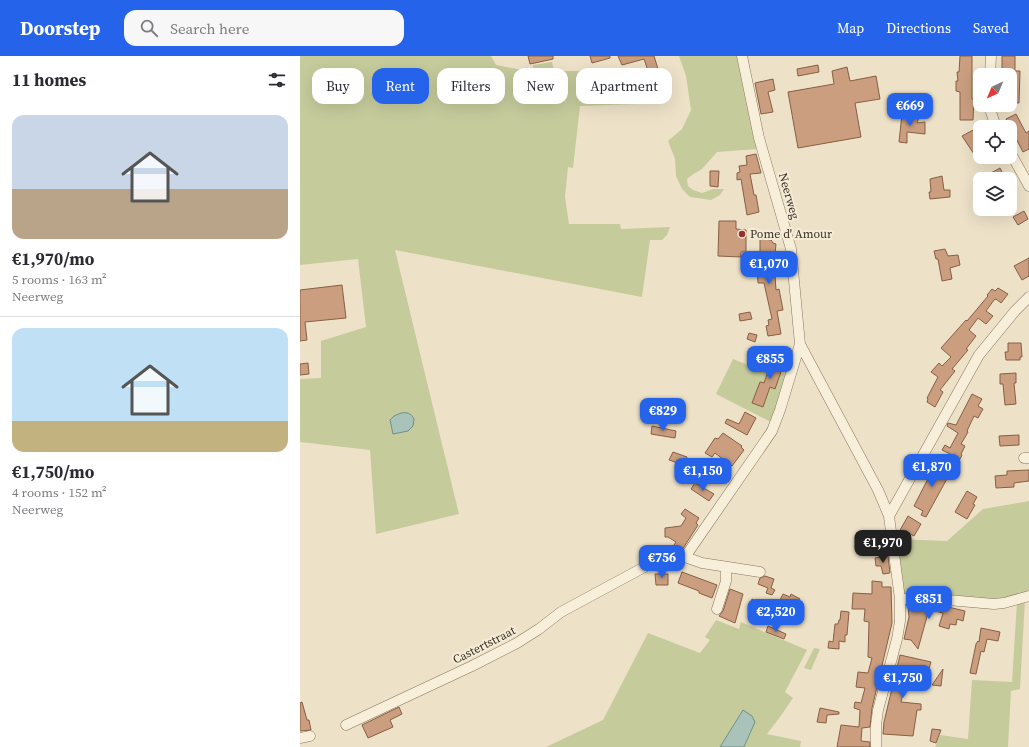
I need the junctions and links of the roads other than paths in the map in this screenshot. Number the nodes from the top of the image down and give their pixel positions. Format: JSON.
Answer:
{"nodes":[{"id":1,"x":742,"y":56,"type":"edge"},
{"id":2,"x":991,"y":56,"type":"edge"},
{"id":3,"x":990,"y":68,"type":"edge"},
{"id":4,"x":1017,"y":161,"type":"edge"},
{"id":5,"x":1026,"y":172,"type":"edge"},
{"id":6,"x":1029,"y":186,"type":"edge"},
{"id":7,"x":1029,"y":297,"type":"edge"},
{"id":8,"x":800,"y":344,"type":"junction"},
{"id":9,"x":889,"y":516,"type":"junction"},
{"id":10,"x":685,"y":557,"type":"junction"},
{"id":11,"x":726,"y":567,"type":"junction"},
{"id":12,"x":760,"y":572,"type":"dead end"},
{"id":13,"x":1029,"y":596,"type":"edge"},
{"id":14,"x":900,"y":599,"type":"junction"},
{"id":15,"x":717,"y":609,"type":"dead end"},
{"id":16,"x":346,"y":725,"type":"dead end"},
{"id":17,"x":876,"y":747,"type":"edge"}],
"edges":[{"from":1,"to":8,"type":"street","name":"Neerweg"},
{"from":2,"to":3,"type":"street"},
{"from":4,"to":5,"type":"street"},
{"from":5,"to":6,"type":"street"},
{"from":7,"to":9,"type":"street"},
{"from":8,"to":9,"type":"street","name":"Neerweg"},
{"from":8,"to":10,"type":"street","name":"Neerweg"},
{"from":9,"to":14,"type":"street","name":"Neerweg"},
{"from":10,"to":11,"type":"street"},
{"from":10,"to":16,"type":"street","name":"Castertstraat"},
{"from":11,"to":12,"type":"street"},
{"from":11,"to":15,"type":"street"},
{"from":13,"to":14,"type":"street"},
{"from":14,"to":17,"type":"street","name":"Neerweg"}]}
